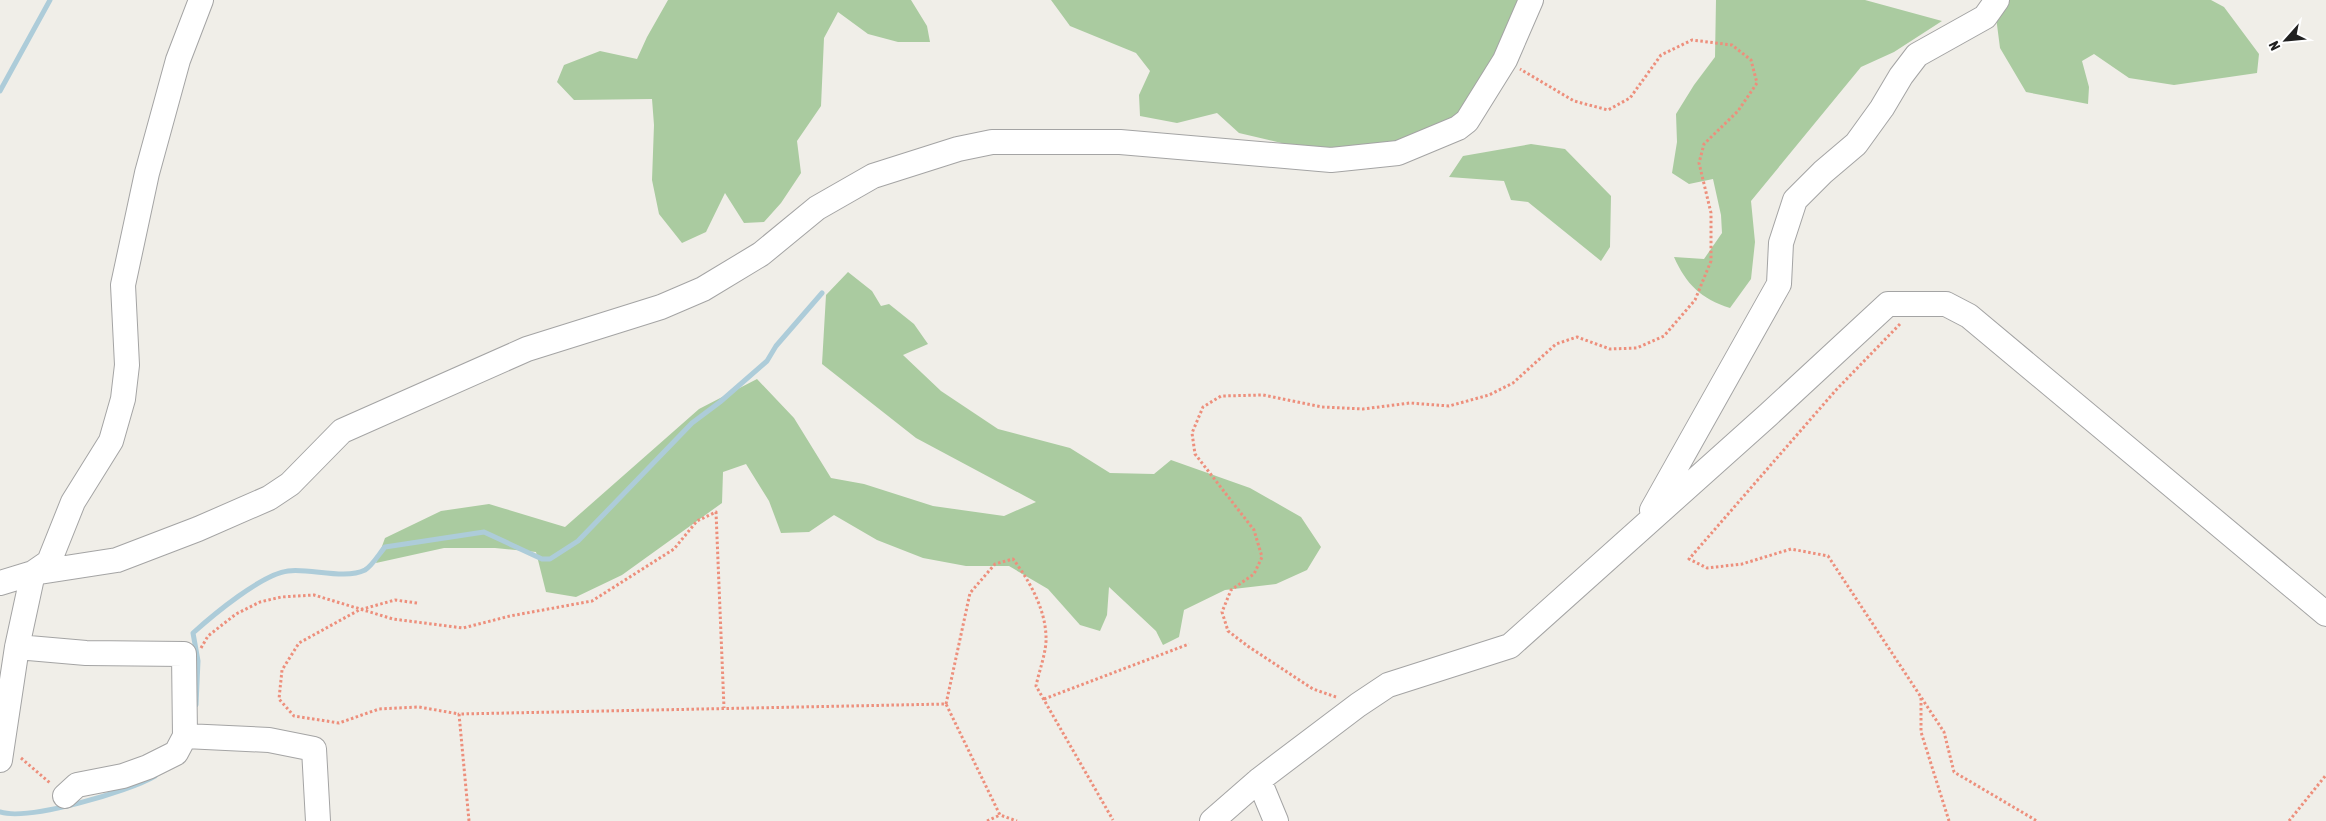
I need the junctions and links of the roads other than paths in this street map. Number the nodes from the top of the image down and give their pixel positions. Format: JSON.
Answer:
{"nodes":[{"id":1,"x":201,"y":0,"type":"edge"},
{"id":2,"x":1531,"y":0,"type":"edge"},
{"id":3,"x":1997,"y":0,"type":"edge"},
{"id":4,"x":1643,"y":527,"type":"junction"},
{"id":5,"x":33,"y":573,"type":"junction"},
{"id":6,"x":0,"y":583,"type":"edge"},
{"id":7,"x":2326,"y":614,"type":"edge"},
{"id":8,"x":17,"y":647,"type":"junction"},
{"id":9,"x":185,"y":736,"type":"junction"},
{"id":10,"x":1,"y":751,"type":"edge"},
{"id":11,"x":1259,"y":780,"type":"junction"},
{"id":12,"x":65,"y":796,"type":"road end"},
{"id":13,"x":318,"y":821,"type":"edge"},
{"id":14,"x":1212,"y":821,"type":"edge"},
{"id":15,"x":1276,"y":821,"type":"edge"}],
"edges":[{"from":1,"to":5,"type":"street"},
{"from":2,"to":5,"type":"street"},
{"from":3,"to":4,"type":"street"},
{"from":4,"to":7,"type":"street"},
{"from":4,"to":11,"type":"street"},
{"from":5,"to":6,"type":"street"},
{"from":5,"to":8,"type":"street"},
{"from":8,"to":9,"type":"street"},
{"from":8,"to":10,"type":"street"},
{"from":9,"to":12,"type":"street"},
{"from":9,"to":13,"type":"street"},
{"from":11,"to":14,"type":"street"},
{"from":11,"to":15,"type":"street"}]}
